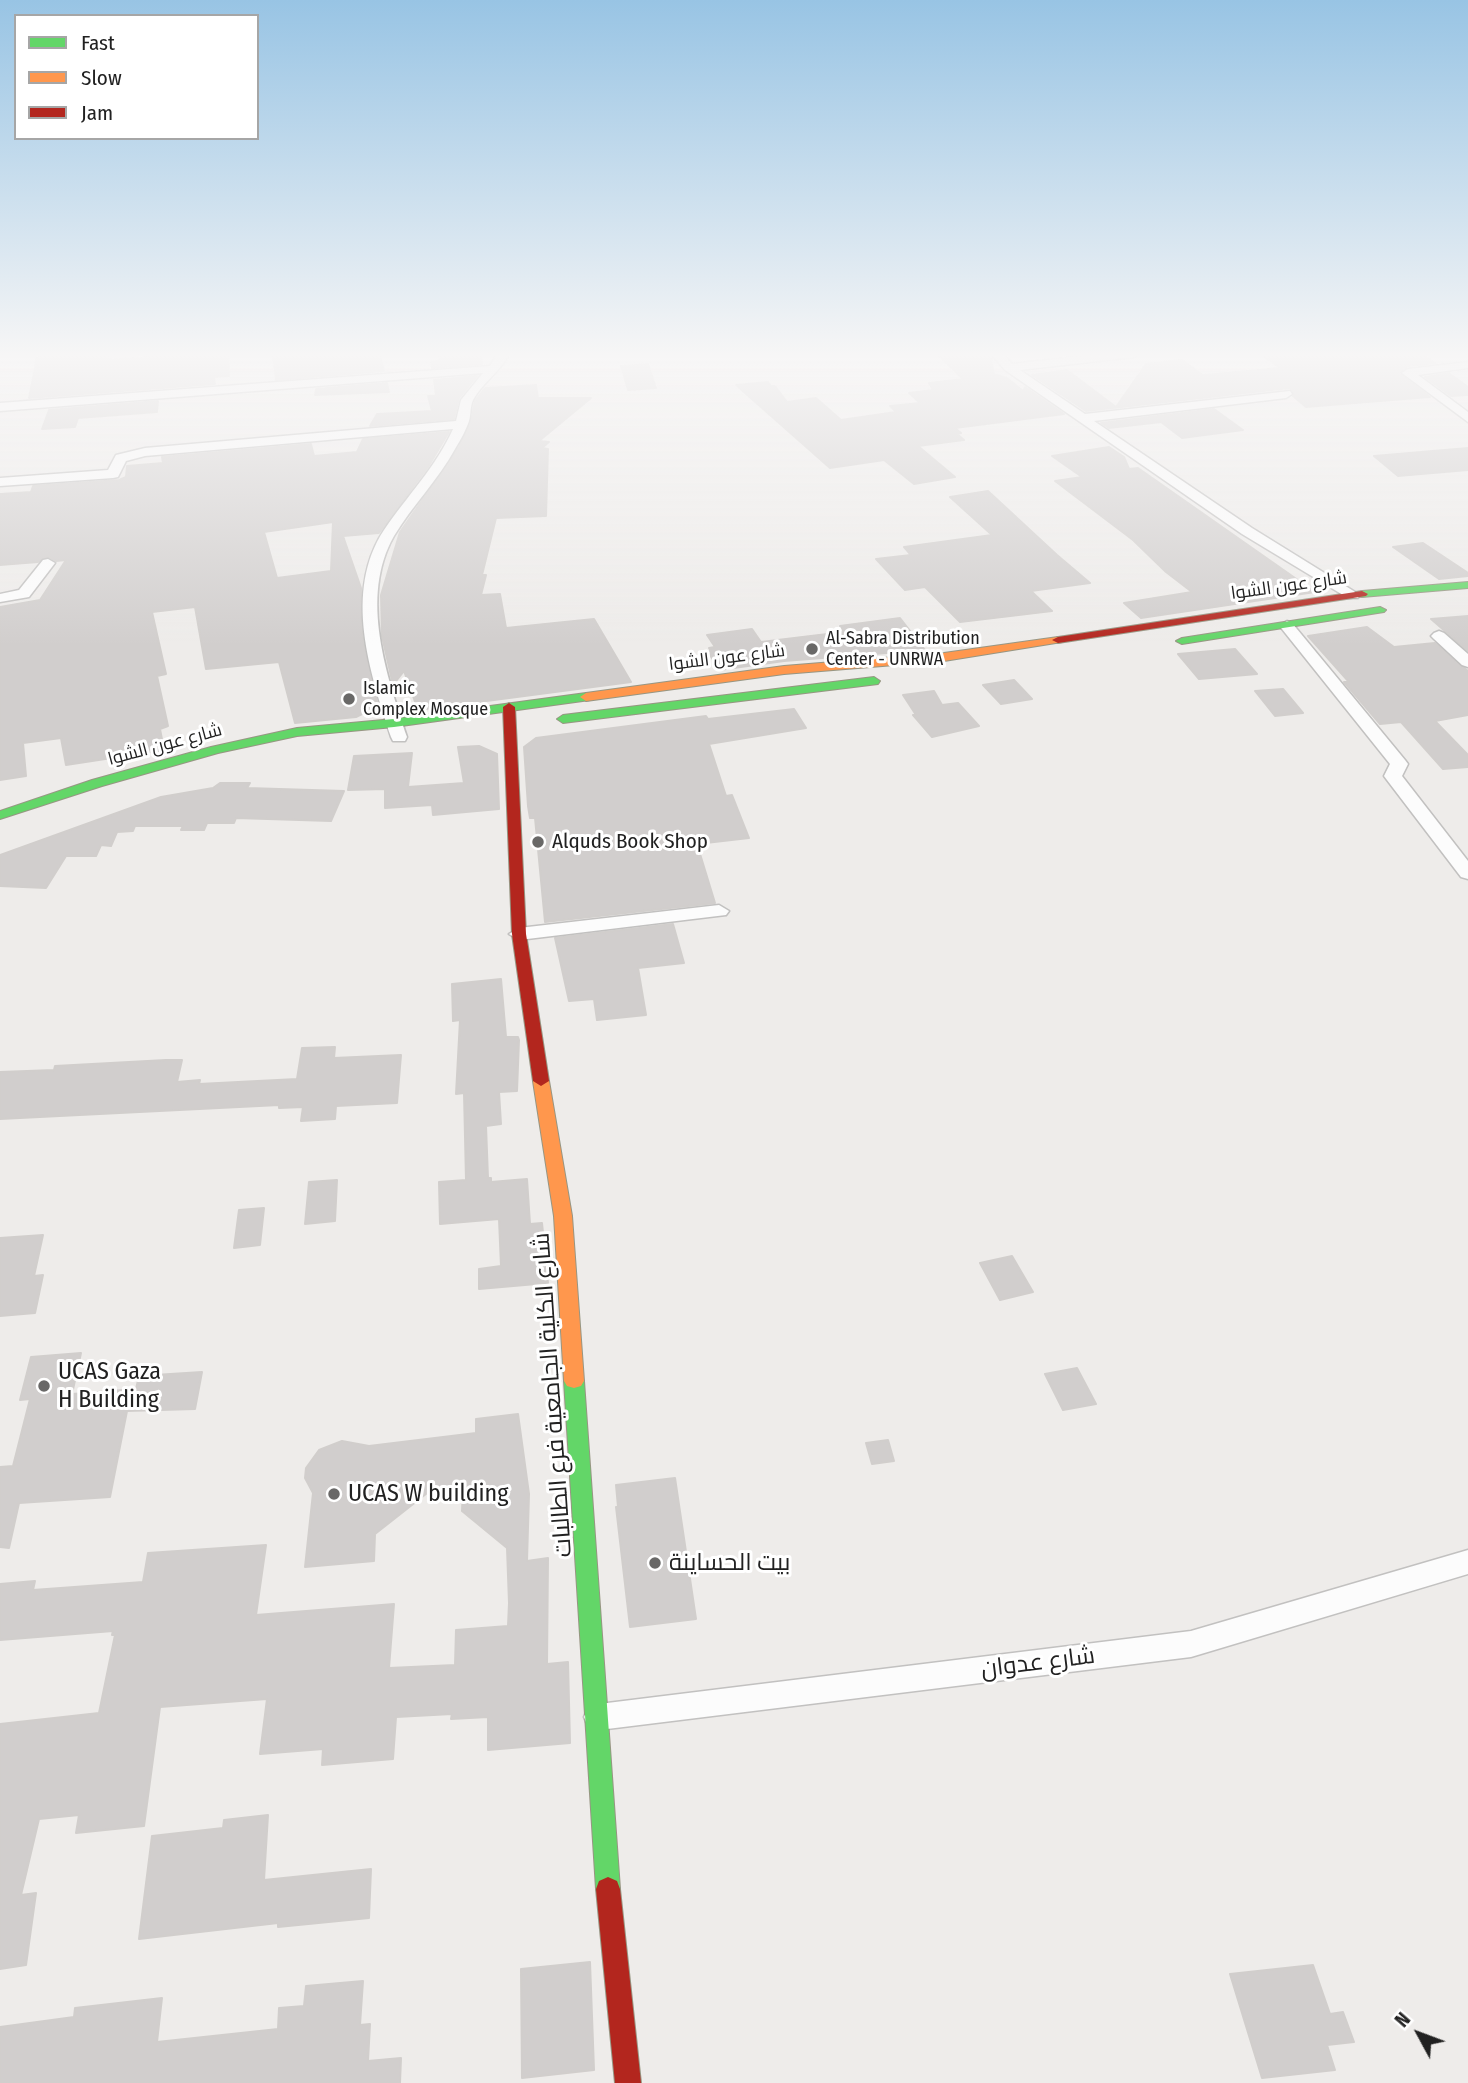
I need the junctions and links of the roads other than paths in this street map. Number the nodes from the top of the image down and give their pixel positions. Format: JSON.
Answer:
{"nodes":[{"id":1,"x":154,"y":451,"type":"edge"},
{"id":2,"x":447,"y":451,"type":"edge"},
{"id":3,"x":1132,"y":451,"type":"edge"},
{"id":4,"x":0,"y":482,"type":"edge"},
{"id":5,"x":48,"y":563,"type":"dead end"},
{"id":6,"x":1468,"y":585,"type":"edge"},
{"id":7,"x":1353,"y":595,"type":"junction"},
{"id":8,"x":0,"y":598,"type":"edge"},
{"id":9,"x":1468,"y":600,"type":"edge"},
{"id":10,"x":1287,"y":626,"type":"junction"},
{"id":11,"x":1439,"y":636,"type":"dead end"},
{"id":12,"x":1163,"y":643,"type":"dead end"},
{"id":13,"x":1468,"y":662,"type":"edge"},
{"id":14,"x":999,"y":666,"type":"dead end"},
{"id":15,"x":930,"y":675,"type":"dead end"},
{"id":16,"x":889,"y":680,"type":"dead end"},
{"id":17,"x":509,"y":707,"type":"junction"},
{"id":18,"x":550,"y":720,"type":"dead end"},
{"id":19,"x":468,"y":729,"type":"dead end"},
{"id":20,"x":396,"y":730,"type":"junction"},
{"id":21,"x":323,"y":746,"type":"dead end"},
{"id":22,"x":143,"y":787,"type":"dead end"},
{"id":23,"x":0,"y":816,"type":"edge"},
{"id":24,"x":0,"y":832,"type":"edge"},
{"id":25,"x":1468,"y":873,"type":"edge"},
{"id":26,"x":719,"y":911,"type":"dead end"},
{"id":27,"x":519,"y":934,"type":"junction"},
{"id":28,"x":1468,"y":1562,"type":"edge"},
{"id":29,"x":599,"y":1717,"type":"junction"},
{"id":30,"x":628,"y":2083,"type":"edge"}],
"edges":[{"from":1,"to":4,"type":"street"},
{"from":2,"to":20,"type":"street"},
{"from":3,"to":7,"type":"street"},
{"from":5,"to":8,"type":"street"},
{"from":6,"to":7,"type":"main road","name":"شارع عون الشوا"},
{"from":7,"to":17,"type":"main road","name":"شارع عون الشوا"},
{"from":9,"to":10,"type":"main road","name":"شارع عون الشوا"},
{"from":10,"to":12,"type":"main road","name":"شارع عون الشوا"},
{"from":10,"to":25,"type":"street"},
{"from":11,"to":13,"type":"street"},
{"from":14,"to":15,"type":"main road"},
{"from":16,"to":18,"type":"main road","name":"شارع عون الشوا"},
{"from":17,"to":20,"type":"main road","name":"شارع عون الشوا"},
{"from":17,"to":27,"type":"main road","name":"شارع الكلية الجامعية فرع الطالبات"},
{"from":19,"to":20,"type":"main road","name":"شارع عون الشوا"},
{"from":20,"to":21,"type":"main road","name":"شارع عون الشوا"},
{"from":20,"to":23,"type":"main road","name":"شارع عون الشوا"},
{"from":22,"to":24,"type":"main road","name":"شارع عون الشوا"},
{"from":26,"to":27,"type":"street"},
{"from":27,"to":29,"type":"main road","name":"شارع الكلية الجامعية فرع الطالبات"},
{"from":28,"to":29,"type":"street","name":"شارع عدوان"},
{"from":29,"to":30,"type":"main road","name":"شارع الكلية الجامعية فرع الطالبات"}]}
